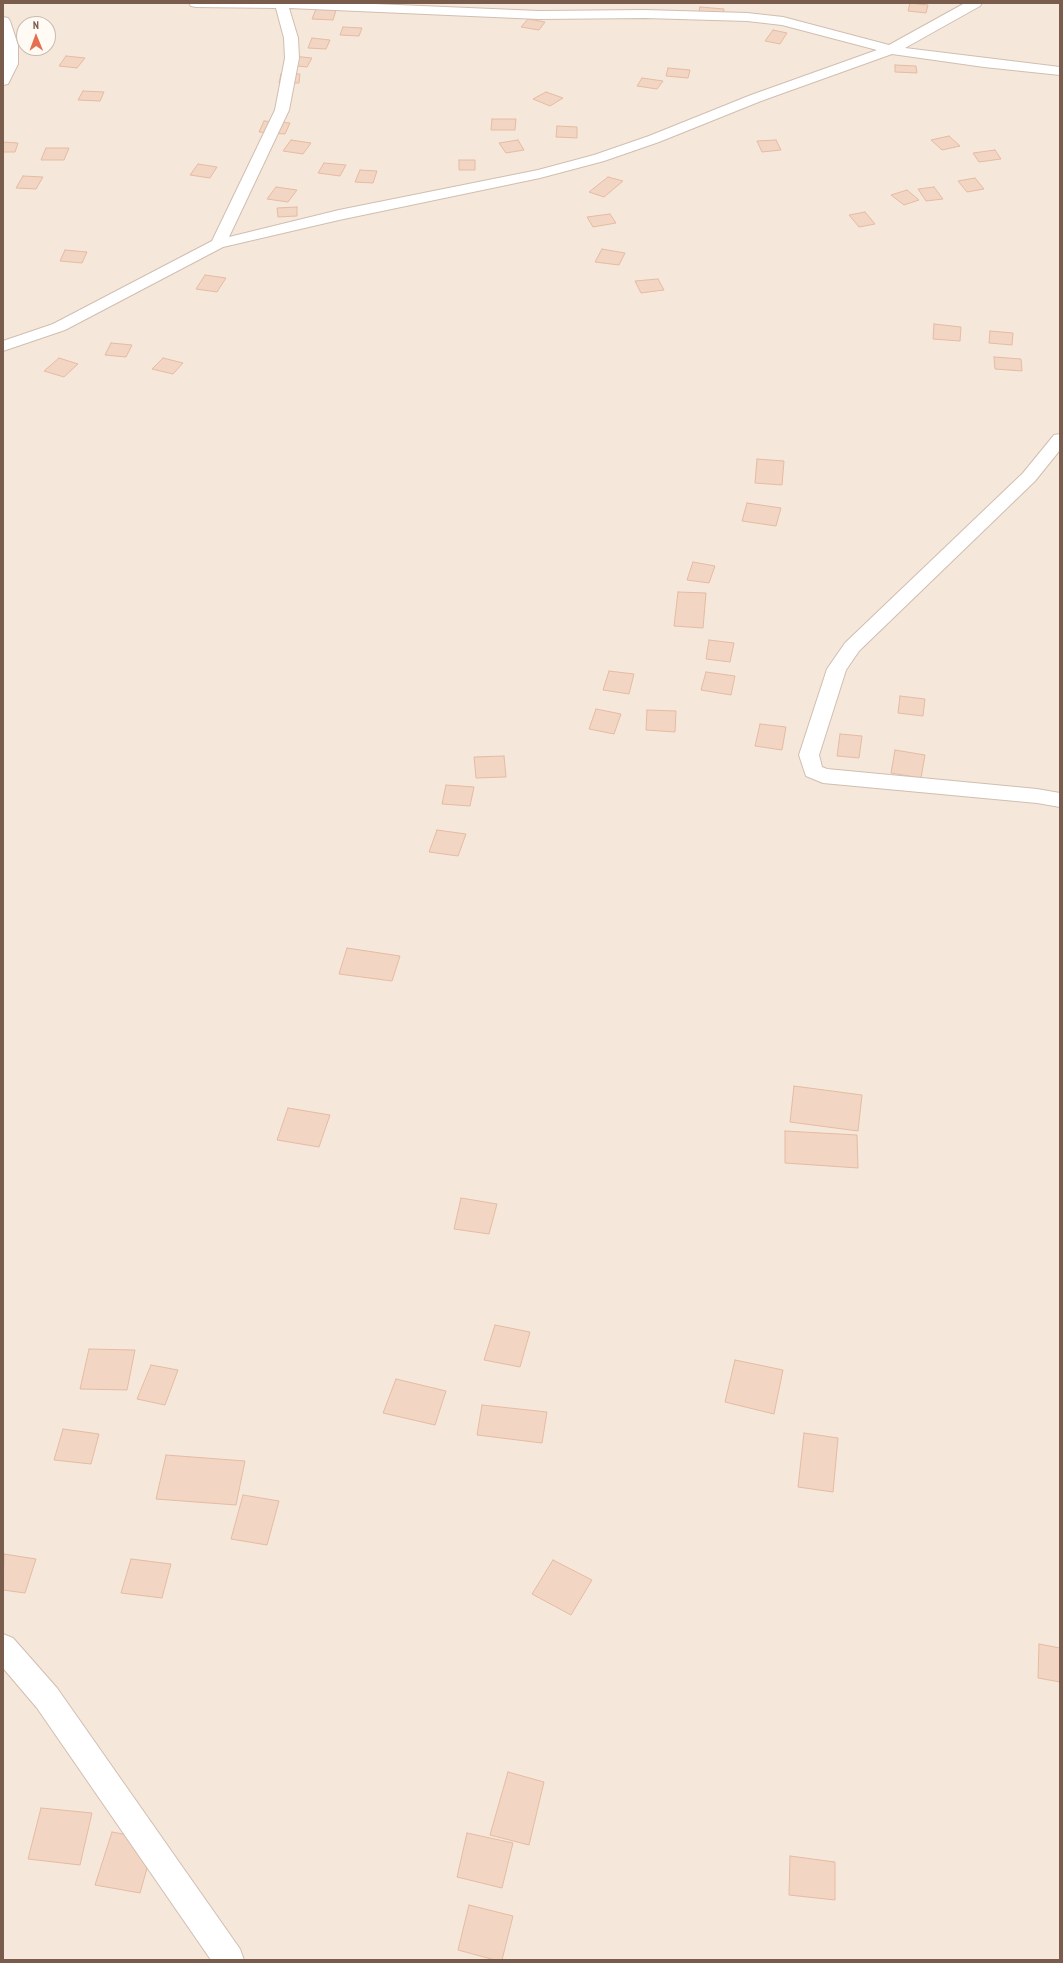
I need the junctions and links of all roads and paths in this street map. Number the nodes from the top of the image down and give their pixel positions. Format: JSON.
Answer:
{"nodes":[{"id":1,"x":196,"y":3,"type":"edge"},
{"id":2,"x":975,"y":3,"type":"edge"},
{"id":3,"x":281,"y":4,"type":"edge"},
{"id":4,"x":3,"y":21,"type":"edge"},
{"id":5,"x":891,"y":50,"type":"junction"},
{"id":6,"x":1060,"y":71,"type":"edge"},
{"id":7,"x":3,"y":81,"type":"edge"},
{"id":8,"x":218,"y":244,"type":"junction"},
{"id":9,"x":3,"y":346,"type":"edge"},
{"id":10,"x":1060,"y":440,"type":"edge"},
{"id":11,"x":1060,"y":800,"type":"edge"},
{"id":12,"x":3,"y":1647,"type":"edge"},
{"id":13,"x":229,"y":1960,"type":"edge"}],
"edges":[{"from":1,"to":3,"type":"street"},
{"from":2,"to":5,"type":"street"},
{"from":3,"to":5,"type":"street"},
{"from":3,"to":8,"type":"street"},
{"from":4,"to":7,"type":"street"},
{"from":5,"to":6,"type":"street"},
{"from":5,"to":8,"type":"street"},
{"from":8,"to":9,"type":"street"},
{"from":10,"to":11,"type":"street"},
{"from":12,"to":13,"type":"street"}]}
